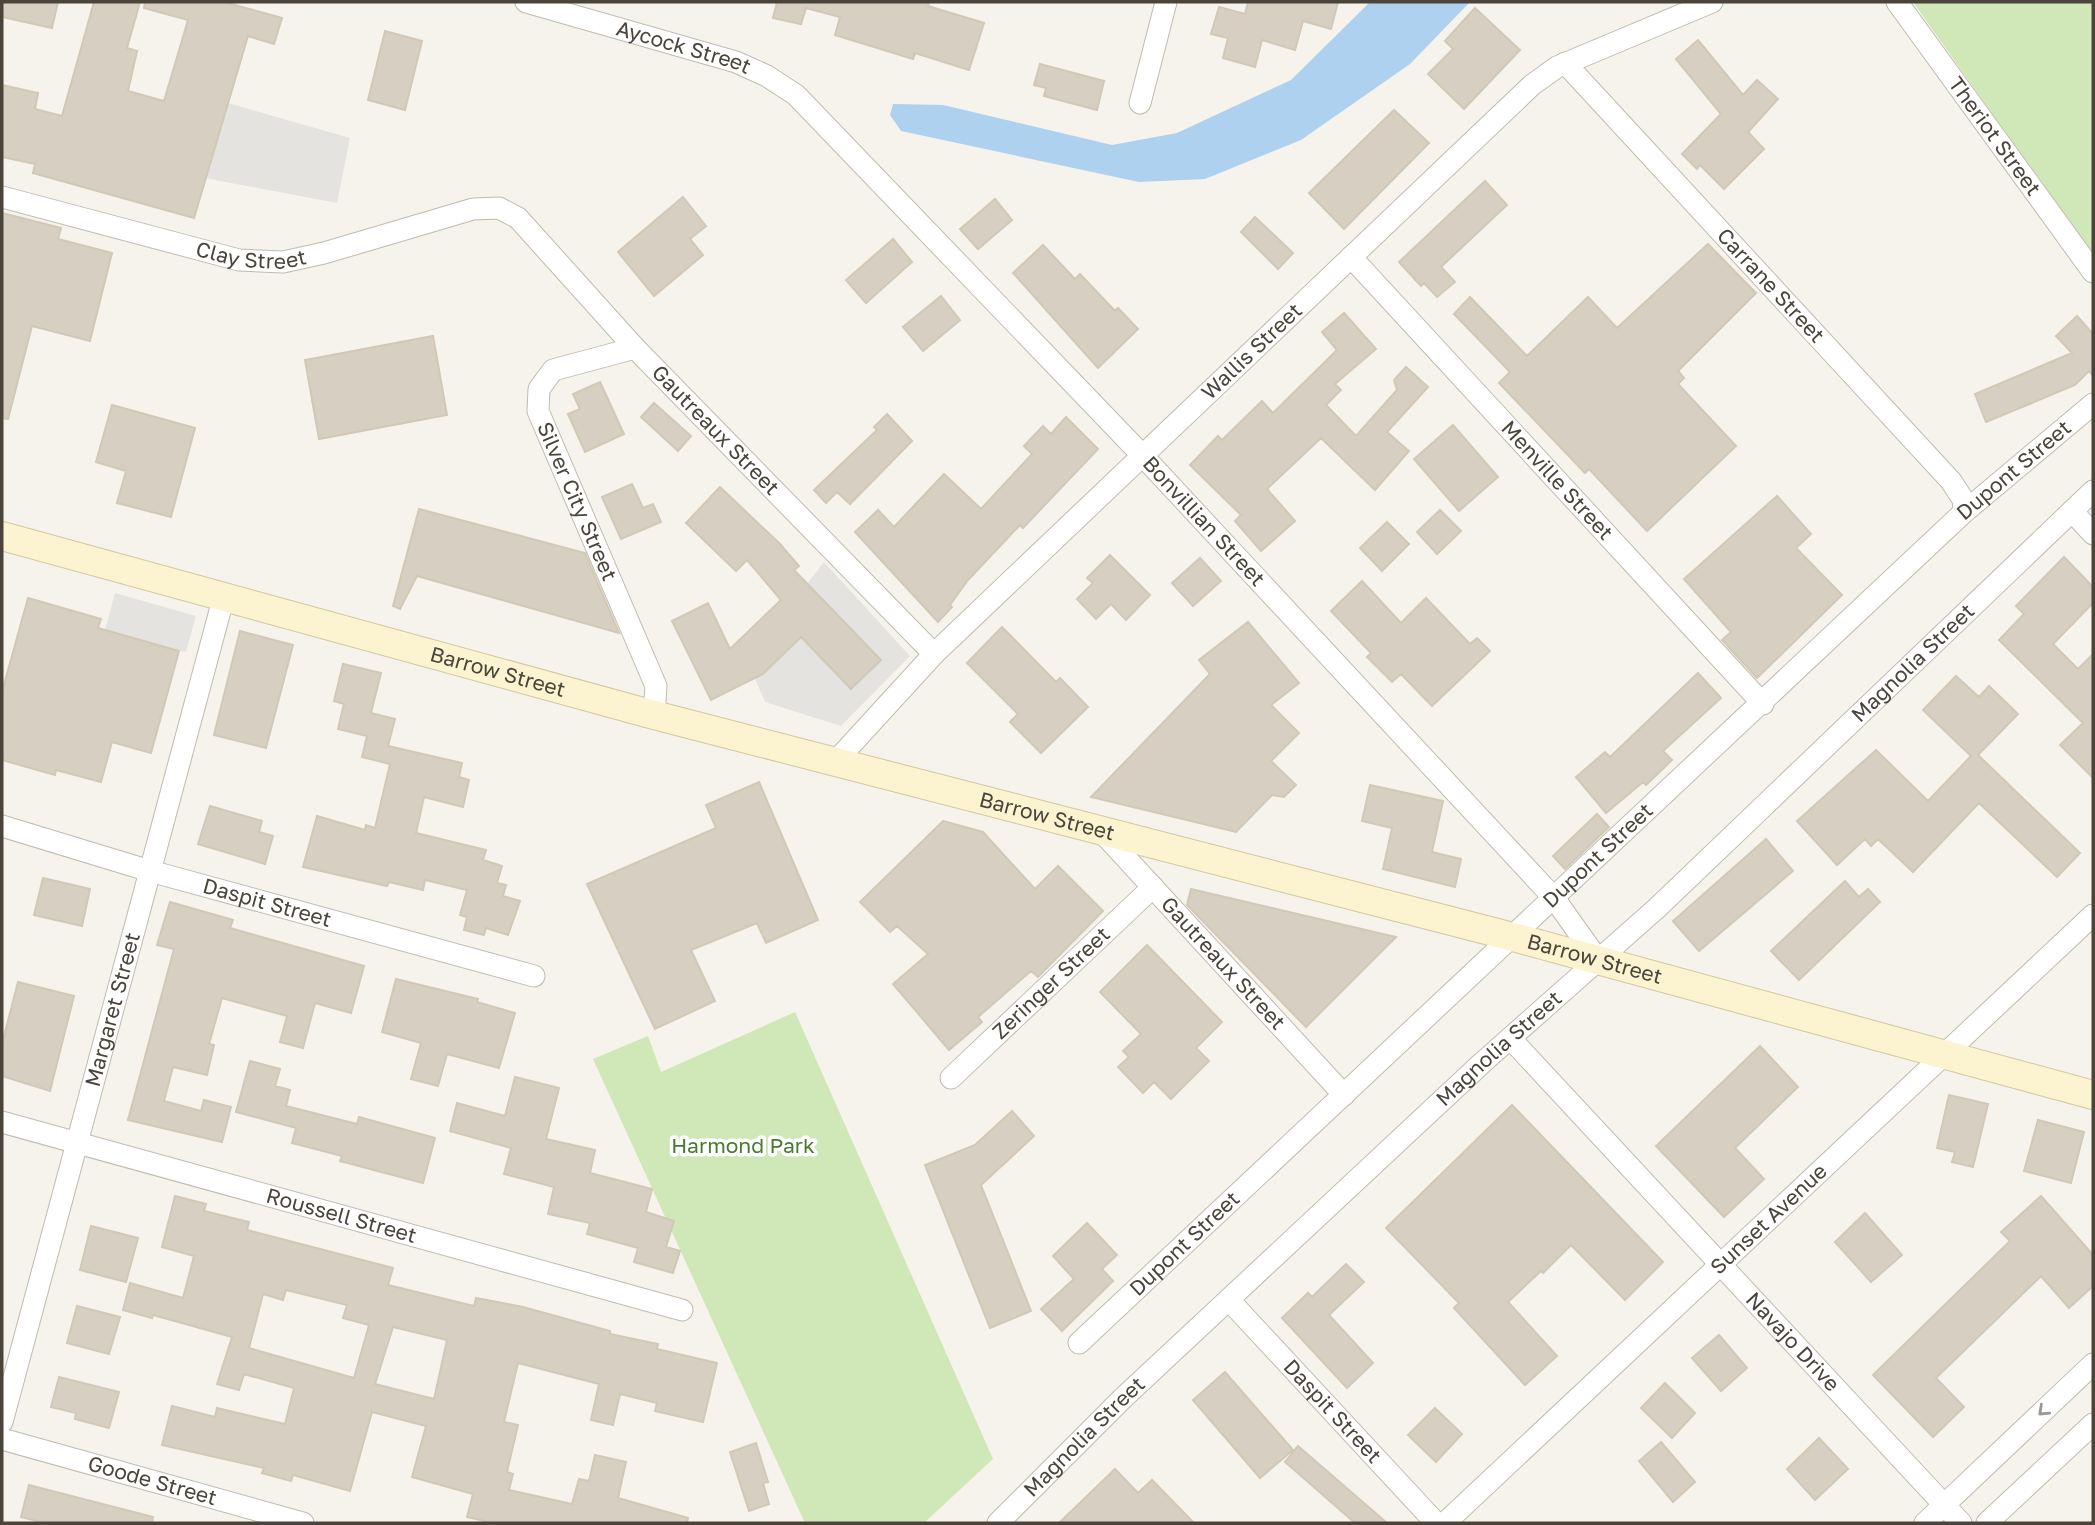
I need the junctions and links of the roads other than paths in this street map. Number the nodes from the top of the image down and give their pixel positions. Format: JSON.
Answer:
{"nodes":[{"id":1,"x":529,"y":2,"type":"edge"},
{"id":2,"x":1166,"y":2,"type":"edge"},
{"id":3,"x":1712,"y":2,"type":"edge"},
{"id":4,"x":1897,"y":2,"type":"edge"},
{"id":5,"x":1564,"y":63,"type":"junction"},
{"id":6,"x":796,"y":95,"type":"joint"},
{"id":7,"x":1140,"y":103,"type":"dead end"},
{"id":8,"x":2,"y":197,"type":"edge"},
{"id":9,"x":499,"y":208,"type":"joint"},
{"id":10,"x":1351,"y":257,"type":"junction"},
{"id":11,"x":2093,"y":272,"type":"edge"},
{"id":12,"x":635,"y":348,"type":"junction"},
{"id":13,"x":2093,"y":404,"type":"edge"},
{"id":14,"x":1142,"y":455,"type":"junction"},
{"id":15,"x":2093,"y":491,"type":"edge"},
{"id":16,"x":2072,"y":511,"type":"junction"},
{"id":17,"x":1964,"y":513,"type":"junction"},
{"id":18,"x":2093,"y":534,"type":"edge"},
{"id":19,"x":2,"y":536,"type":"edge"},
{"id":20,"x":224,"y":596,"type":"junction"},
{"id":21,"x":934,"y":653,"type":"junction"},
{"id":22,"x":1763,"y":704,"type":"junction"},
{"id":23,"x":654,"y":715,"type":"junction"},
{"id":24,"x":836,"y":761,"type":"junction"},
{"id":25,"x":2,"y":827,"type":"edge"},
{"id":26,"x":1101,"y":831,"type":"junction"},
{"id":27,"x":150,"y":871,"type":"junction"},
{"id":28,"x":1153,"y":887,"type":"junction"},
{"id":29,"x":1554,"y":898,"type":"junction"},
{"id":30,"x":2093,"y":915,"type":"edge"},
{"id":31,"x":1513,"y":937,"type":"junction"},
{"id":32,"x":1598,"y":960,"type":"junction"},
{"id":33,"x":534,"y":976,"type":"dead end"},
{"id":34,"x":1510,"y":1038,"type":"junction"},
{"id":35,"x":1945,"y":1054,"type":"junction"},
{"id":36,"x":951,"y":1078,"type":"dead end"},
{"id":37,"x":1345,"y":1095,"type":"junction"},
{"id":38,"x":2093,"y":1095,"type":"edge"},
{"id":39,"x":2,"y":1122,"type":"edge"},
{"id":40,"x":79,"y":1143,"type":"junction"},
{"id":41,"x":1721,"y":1264,"type":"junction"},
{"id":42,"x":1228,"y":1300,"type":"junction"},
{"id":43,"x":682,"y":1310,"type":"dead end"},
{"id":44,"x":1079,"y":1343,"type":"dead end"},
{"id":45,"x":2093,"y":1364,"type":"edge"},
{"id":46,"x":2,"y":1422,"type":"edge"},
{"id":47,"x":2093,"y":1424,"type":"edge"},
{"id":48,"x":2,"y":1439,"type":"edge"},
{"id":49,"x":1945,"y":1505,"type":"junction"},
{"id":50,"x":303,"y":1523,"type":"edge"},
{"id":51,"x":998,"y":1523,"type":"edge"},
{"id":52,"x":1436,"y":1523,"type":"edge"},
{"id":53,"x":1445,"y":1523,"type":"edge"},
{"id":54,"x":1925,"y":1523,"type":"edge"},
{"id":55,"x":1961,"y":1523,"type":"edge"},
{"id":56,"x":1987,"y":1523,"type":"edge"}],
"edges":[{"from":1,"to":6,"type":"street","name":"Aycock Street"},
{"from":2,"to":7,"type":"street"},
{"from":3,"to":5,"type":"street","name":"Wallis Street"},
{"from":4,"to":11,"type":"street","name":"Theriot Street"},
{"from":5,"to":10,"type":"street","name":"Wallis Street"},
{"from":5,"to":17,"type":"street","name":"Carrane Street"},
{"from":6,"to":14,"type":"street","name":"Bonvillian Street"},
{"from":8,"to":9,"type":"street","name":"Clay Street"},
{"from":9,"to":12,"type":"street","name":"Gautreaux Street"},
{"from":10,"to":14,"type":"street","name":"Wallis Street"},
{"from":10,"to":22,"type":"street","name":"Menville Street"},
{"from":12,"to":21,"type":"street","name":"Gautreaux Street"},
{"from":12,"to":23,"type":"street","name":"Silver City Street"},
{"from":13,"to":17,"type":"street","name":"Dupont Street"},
{"from":14,"to":21,"type":"street","name":"Wallis Street"},
{"from":14,"to":29,"type":"street","name":"Bonvillian Street"},
{"from":15,"to":16,"type":"street","name":"Magnolia Street"},
{"from":16,"to":18,"type":"street"},
{"from":16,"to":32,"type":"street","name":"Magnolia Street"},
{"from":17,"to":22,"type":"street","name":"Dupont Street"},
{"from":19,"to":20,"type":"main road","name":"Barrow Street"},
{"from":20,"to":23,"type":"main road","name":"Barrow Street"},
{"from":20,"to":27,"type":"street","name":"Margaret Street"},
{"from":21,"to":24,"type":"street","name":"Wallis Street"},
{"from":22,"to":29,"type":"street","name":"Dupont Street"},
{"from":23,"to":24,"type":"main road","name":"Barrow Street"},
{"from":24,"to":26,"type":"main road","name":"Barrow Street"},
{"from":25,"to":27,"type":"street","name":"Daspit Street"},
{"from":26,"to":28,"type":"street","name":"Gautreaux Street"},
{"from":26,"to":31,"type":"main road","name":"Barrow Street"},
{"from":27,"to":33,"type":"street","name":"Daspit Street"},
{"from":27,"to":40,"type":"street","name":"Margaret Street"},
{"from":28,"to":36,"type":"street","name":"Zeringer Street"},
{"from":28,"to":37,"type":"street","name":"Gautreaux Street"},
{"from":29,"to":31,"type":"street","name":"Dupont Street"},
{"from":29,"to":32,"type":"street","name":"Bonvillian Street"},
{"from":30,"to":35,"type":"street","name":"Sunset Avenue"},
{"from":31,"to":32,"type":"main road","name":"Barrow Street"},
{"from":31,"to":37,"type":"street","name":"Dupont Street"},
{"from":32,"to":34,"type":"street","name":"Magnolia Street"},
{"from":32,"to":35,"type":"main road","name":"Barrow Street"},
{"from":34,"to":41,"type":"street","name":"Navajo Drive"},
{"from":34,"to":42,"type":"street","name":"Magnolia Street"},
{"from":35,"to":38,"type":"main road","name":"Barrow Street"},
{"from":35,"to":41,"type":"street","name":"Sunset Avenue"},
{"from":37,"to":44,"type":"street","name":"Dupont Street"},
{"from":39,"to":40,"type":"street","name":"Roussell Street"},
{"from":40,"to":43,"type":"street","name":"Roussell Street"},
{"from":40,"to":46,"type":"street","name":"Margaret Street"},
{"from":41,"to":49,"type":"street","name":"Navajo Drive"},
{"from":41,"to":53,"type":"street","name":"Sunset Avenue"},
{"from":42,"to":51,"type":"street","name":"Magnolia Street"},
{"from":42,"to":52,"type":"street","name":"Daspit Street"},
{"from":45,"to":49,"type":"street","one_way":true},
{"from":47,"to":56,"type":"street"},
{"from":48,"to":50,"type":"street","name":"Goode Street"},
{"from":49,"to":54,"type":"street"},
{"from":49,"to":55,"type":"street","name":"Navajo Drive"}]}
